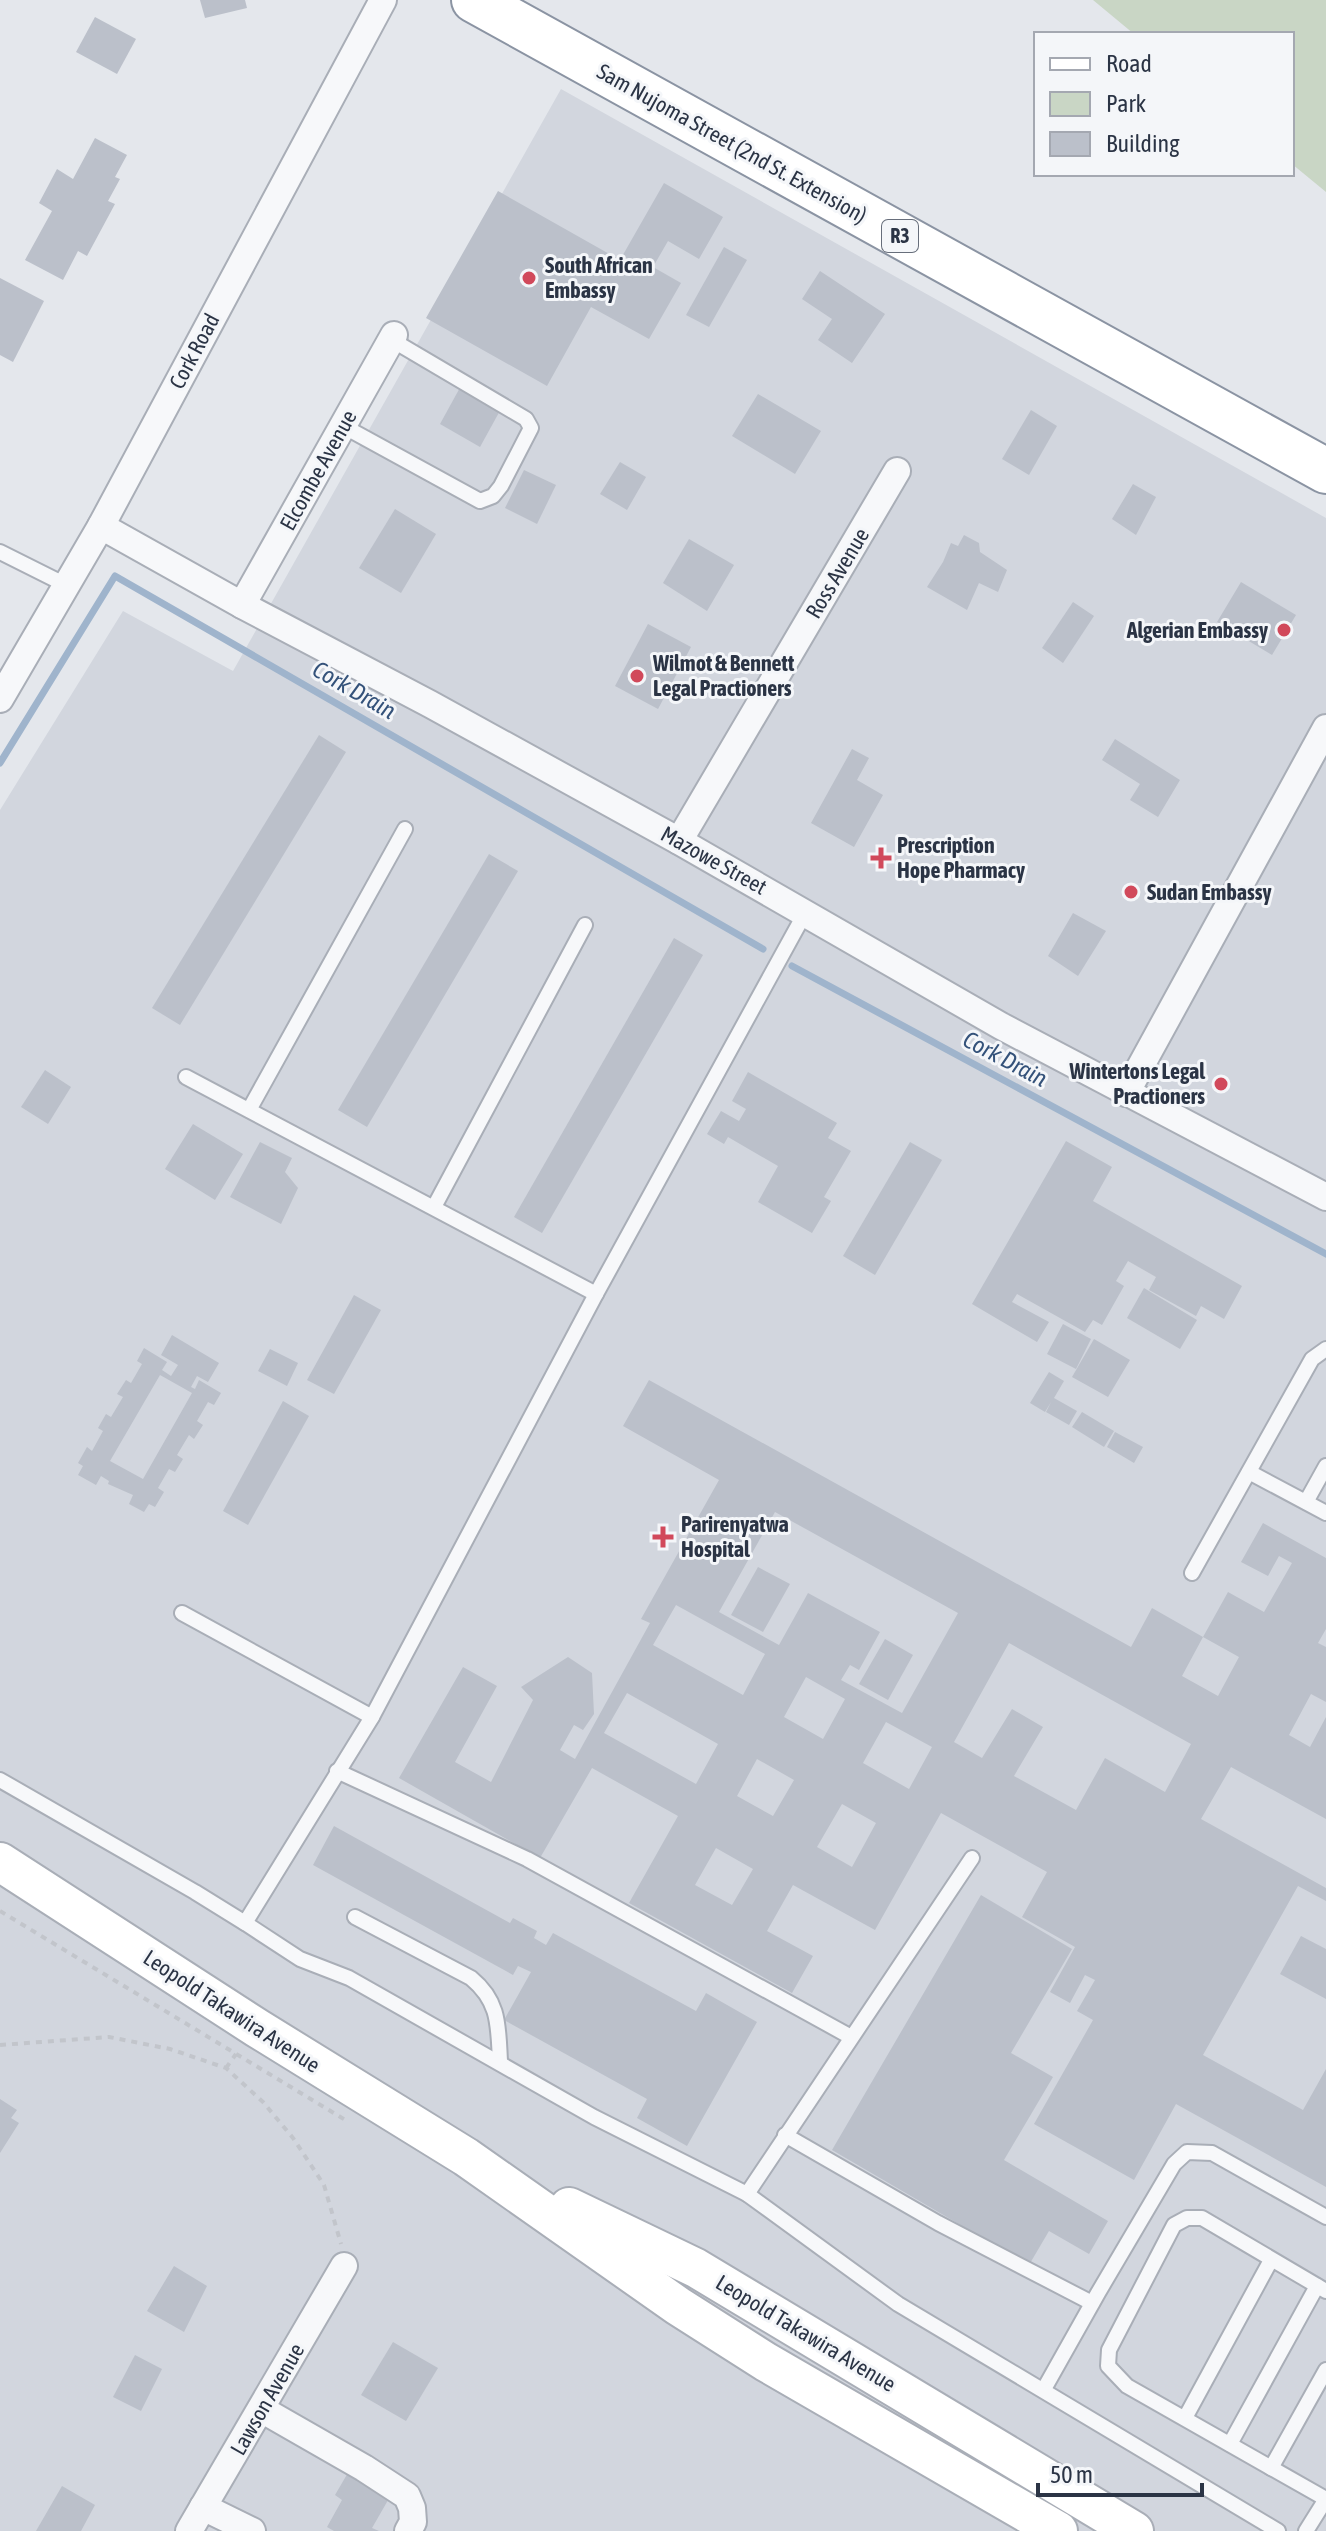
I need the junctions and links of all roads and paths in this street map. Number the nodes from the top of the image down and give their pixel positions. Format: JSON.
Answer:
{"nodes":[{"id":1,"x":383,"y":0,"type":"edge"},
{"id":2,"x":474,"y":0,"type":"edge"},
{"id":3,"x":393,"y":338,"type":"joint"},
{"id":4,"x":343,"y":426,"type":"junction"},
{"id":5,"x":897,"y":471,"type":"dead end"},
{"id":6,"x":1326,"y":471,"type":"edge"},
{"id":7,"x":101,"y":526,"type":"junction"},
{"id":8,"x":0,"y":552,"type":"edge"},
{"id":9,"x":66,"y":585,"type":"junction"},
{"id":10,"x":242,"y":605,"type":"junction"},
{"id":11,"x":0,"y":699,"type":"edge"},
{"id":12,"x":1326,"y":728,"type":"edge"},
{"id":13,"x":405,"y":829,"type":"dead end"},
{"id":14,"x":679,"y":841,"type":"junction"},
{"id":15,"x":805,"y":913,"type":"junction"},
{"id":16,"x":585,"y":925,"type":"dead end"},
{"id":17,"x":186,"y":1077,"type":"dead end"},
{"id":18,"x":1126,"y":1093,"type":"junction"},
{"id":19,"x":249,"y":1110,"type":"junction"},
{"id":20,"x":1326,"y":1197,"type":"edge"},
{"id":21,"x":434,"y":1207,"type":"junction"},
{"id":22,"x":596,"y":1294,"type":"junction"},
{"id":23,"x":1326,"y":1349,"type":"edge"},
{"id":24,"x":1326,"y":1466,"type":"edge"},
{"id":25,"x":1249,"y":1472,"type":"junction"},
{"id":26,"x":1306,"y":1502,"type":"junction"},
{"id":27,"x":1326,"y":1513,"type":"edge"},
{"id":28,"x":1192,"y":1573,"type":"dead end"},
{"id":29,"x":182,"y":1613,"type":"dead end"},
{"id":30,"x":372,"y":1717,"type":"junction"},
{"id":31,"x":337,"y":1771,"type":"junction"},
{"id":32,"x":0,"y":1780,"type":"edge"},
{"id":33,"x":972,"y":1858,"type":"dead end"},
{"id":34,"x":0,"y":1862,"type":"edge"},
{"id":35,"x":355,"y":1917,"type":"dead end"},
{"id":36,"x":245,"y":1923,"type":"junction"},
{"id":37,"x":851,"y":2037,"type":"junction"},
{"id":38,"x":0,"y":2045,"type":"edge"},
{"id":39,"x":500,"y":2061,"type":"junction"},
{"id":40,"x":785,"y":2135,"type":"junction"},
{"id":41,"x":466,"y":2157,"type":"junction"},
{"id":42,"x":747,"y":2194,"type":"junction"},
{"id":43,"x":1326,"y":2217,"type":"edge"},
{"id":44,"x":1271,"y":2260,"type":"junction"},
{"id":45,"x":344,"y":2266,"type":"joint"},
{"id":46,"x":1322,"y":2288,"type":"edge"},
{"id":47,"x":1092,"y":2303,"type":"junction"},
{"id":48,"x":1326,"y":2370,"type":"edge"},
{"id":49,"x":1044,"y":2389,"type":"junction"},
{"id":50,"x":261,"y":2409,"type":"junction"},
{"id":51,"x":1185,"y":2418,"type":"junction"},
{"id":52,"x":1230,"y":2444,"type":"junction"},
{"id":53,"x":1271,"y":2468,"type":"junction"},
{"id":54,"x":203,"y":2507,"type":"junction"},
{"id":55,"x":189,"y":2531,"type":"edge"},
{"id":56,"x":252,"y":2531,"type":"edge"},
{"id":57,"x":408,"y":2531,"type":"edge"},
{"id":58,"x":1058,"y":2531,"type":"edge"},
{"id":59,"x":1134,"y":2531,"type":"edge"},
{"id":60,"x":1278,"y":2531,"type":"edge"},
{"id":61,"x":1306,"y":2531,"type":"edge"}],
"edges":[{"from":1,"to":7,"type":"street","name":"Cork Road"},
{"from":2,"to":6,"type":"highway","name":"Sam Nujoma Street (2nd St. Extension)","number":"R3"},
{"from":3,"to":4,"type":"street","name":"Elcombe Avenue"},
{"from":3,"to":4,"type":"lane"},
{"from":4,"to":10,"type":"street","name":"Elcombe Avenue"},
{"from":5,"to":14,"type":"street","name":"Ross Avenue"},
{"from":7,"to":9,"type":"street","name":"Cork Road"},
{"from":7,"to":10,"type":"street","name":"Mazowe Street"},
{"from":8,"to":9,"type":"lane"},
{"from":9,"to":11,"type":"street","name":"Cork Road"},
{"from":10,"to":14,"type":"street","name":"Mazowe Street"},
{"from":12,"to":18,"type":"street"},
{"from":13,"to":19,"type":"lane"},
{"from":14,"to":15,"type":"street","name":"Mazowe Street"},
{"from":15,"to":18,"type":"street","name":"Mazowe Street"},
{"from":15,"to":22,"type":"lane"},
{"from":16,"to":21,"type":"lane"},
{"from":17,"to":19,"type":"lane"},
{"from":18,"to":20,"type":"street","name":"Mazowe Street"},
{"from":19,"to":21,"type":"lane"},
{"from":21,"to":22,"type":"lane"},
{"from":22,"to":30,"type":"lane"},
{"from":23,"to":25,"type":"lane"},
{"from":24,"to":26,"type":"lane"},
{"from":25,"to":26,"type":"lane"},
{"from":25,"to":28,"type":"lane"},
{"from":26,"to":27,"type":"lane"},
{"from":29,"to":30,"type":"lane"},
{"from":30,"to":31,"type":"lane"},
{"from":31,"to":36,"type":"lane"},
{"from":31,"to":37,"type":"lane"},
{"from":32,"to":36,"type":"lane"},
{"from":33,"to":37,"type":"lane"},
{"from":34,"to":41,"type":"main road","name":"Leopold Takawira Avenue"},
{"from":35,"to":39,"type":"lane"},
{"from":36,"to":39,"type":"lane"},
{"from":37,"to":40,"type":"lane"},
{"from":38,"to":45,"type":"path"},
{"from":39,"to":42,"type":"lane"},
{"from":40,"to":42,"type":"lane"},
{"from":40,"to":47,"type":"lane"},
{"from":41,"to":58,"type":"main road","name":"Leopold Takawira Avenue"},
{"from":41,"to":59,"type":"main road","name":"Leopold Takawira Avenue"},
{"from":42,"to":49,"type":"lane"},
{"from":43,"to":47,"type":"lane"},
{"from":44,"to":46,"type":"lane"},
{"from":44,"to":51,"type":"lane"},
{"from":44,"to":51,"type":"lane"},
{"from":45,"to":50,"type":"street","name":"Lawson Avenue"},
{"from":46,"to":52,"type":"lane"},
{"from":47,"to":49,"type":"lane"},
{"from":48,"to":53,"type":"lane"},
{"from":49,"to":60,"type":"lane"},
{"from":50,"to":54,"type":"street","name":"Lawson Avenue"},
{"from":50,"to":57,"type":"street"},
{"from":51,"to":52,"type":"lane"},
{"from":52,"to":53,"type":"lane"},
{"from":53,"to":61,"type":"lane"},
{"from":54,"to":55,"type":"street","name":"Lawson Avenue"},
{"from":54,"to":56,"type":"street"}]}
